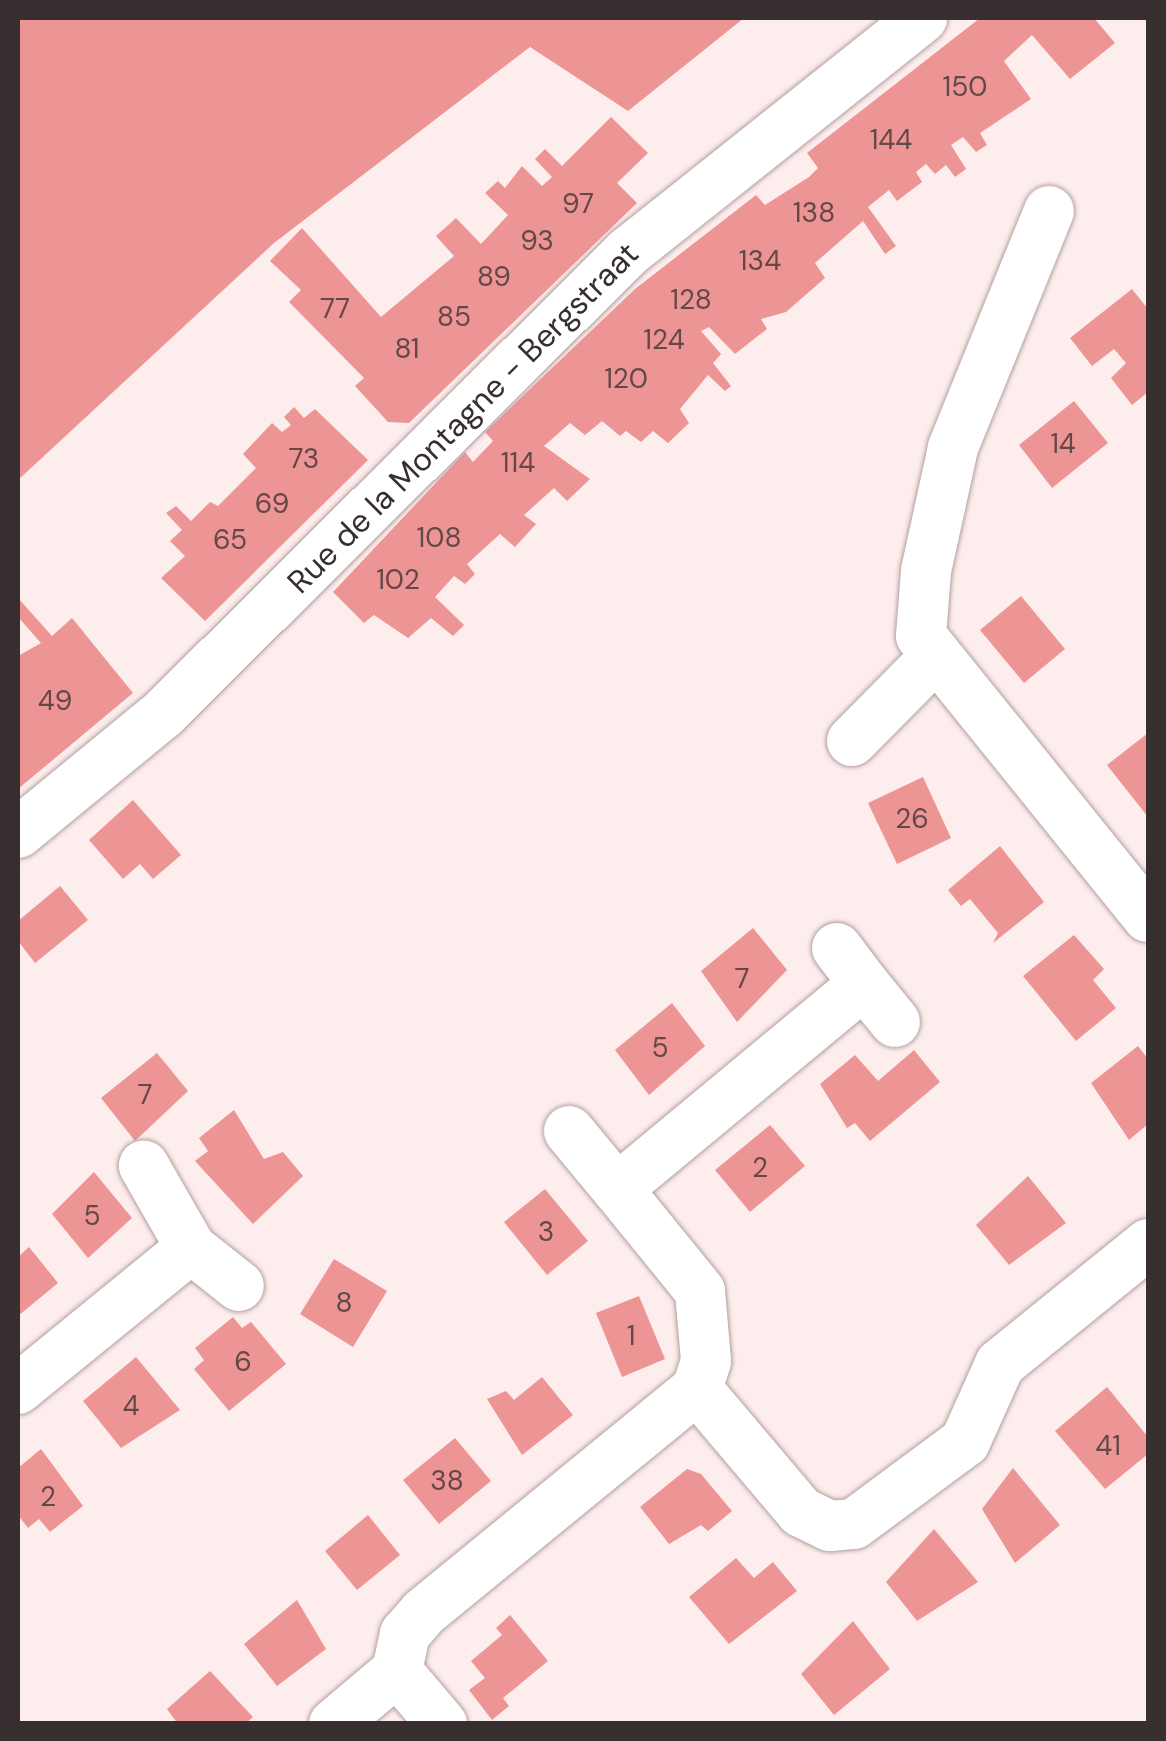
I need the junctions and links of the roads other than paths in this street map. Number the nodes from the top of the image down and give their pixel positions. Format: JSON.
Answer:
{"nodes":[{"id":1,"x":922,"y":18,"type":"edge"},
{"id":2,"x":1049,"y":212,"type":"dead end"},
{"id":3,"x":936,"y":656,"type":"junction"},
{"id":4,"x":852,"y":740,"type":"dead end"},
{"id":5,"x":18,"y":833,"type":"edge"},
{"id":6,"x":1146,"y":908,"type":"edge"},
{"id":7,"x":865,"y":985,"type":"dead end"},
{"id":8,"x":569,"y":1132,"type":"dead end"},
{"id":9,"x":144,"y":1166,"type":"dead end"},
{"id":10,"x":617,"y":1189,"type":"junction"},
{"id":11,"x":1148,"y":1244,"type":"edge"},
{"id":12,"x":191,"y":1248,"type":"junction"},
{"id":13,"x":239,"y":1286,"type":"dead end"},
{"id":14,"x":18,"y":1389,"type":"edge"},
{"id":15,"x":698,"y":1389,"type":"junction"},
{"id":16,"x":397,"y":1671,"type":"junction"},
{"id":17,"x":334,"y":1724,"type":"edge"},
{"id":18,"x":442,"y":1724,"type":"edge"}],
"edges":[{"from":1,"to":5,"type":"street","name":"Rue de la Montagne - Bergstraat"},
{"from":2,"to":3,"type":"street"},
{"from":3,"to":4,"type":"street"},
{"from":3,"to":6,"type":"street"},
{"from":7,"to":10,"type":"street"},
{"from":8,"to":10,"type":"street"},
{"from":9,"to":12,"type":"street"},
{"from":10,"to":15,"type":"street"},
{"from":11,"to":15,"type":"street"},
{"from":12,"to":13,"type":"street"},
{"from":12,"to":14,"type":"street"},
{"from":15,"to":16,"type":"street"},
{"from":16,"to":17,"type":"street"},
{"from":16,"to":18,"type":"street"}]}
